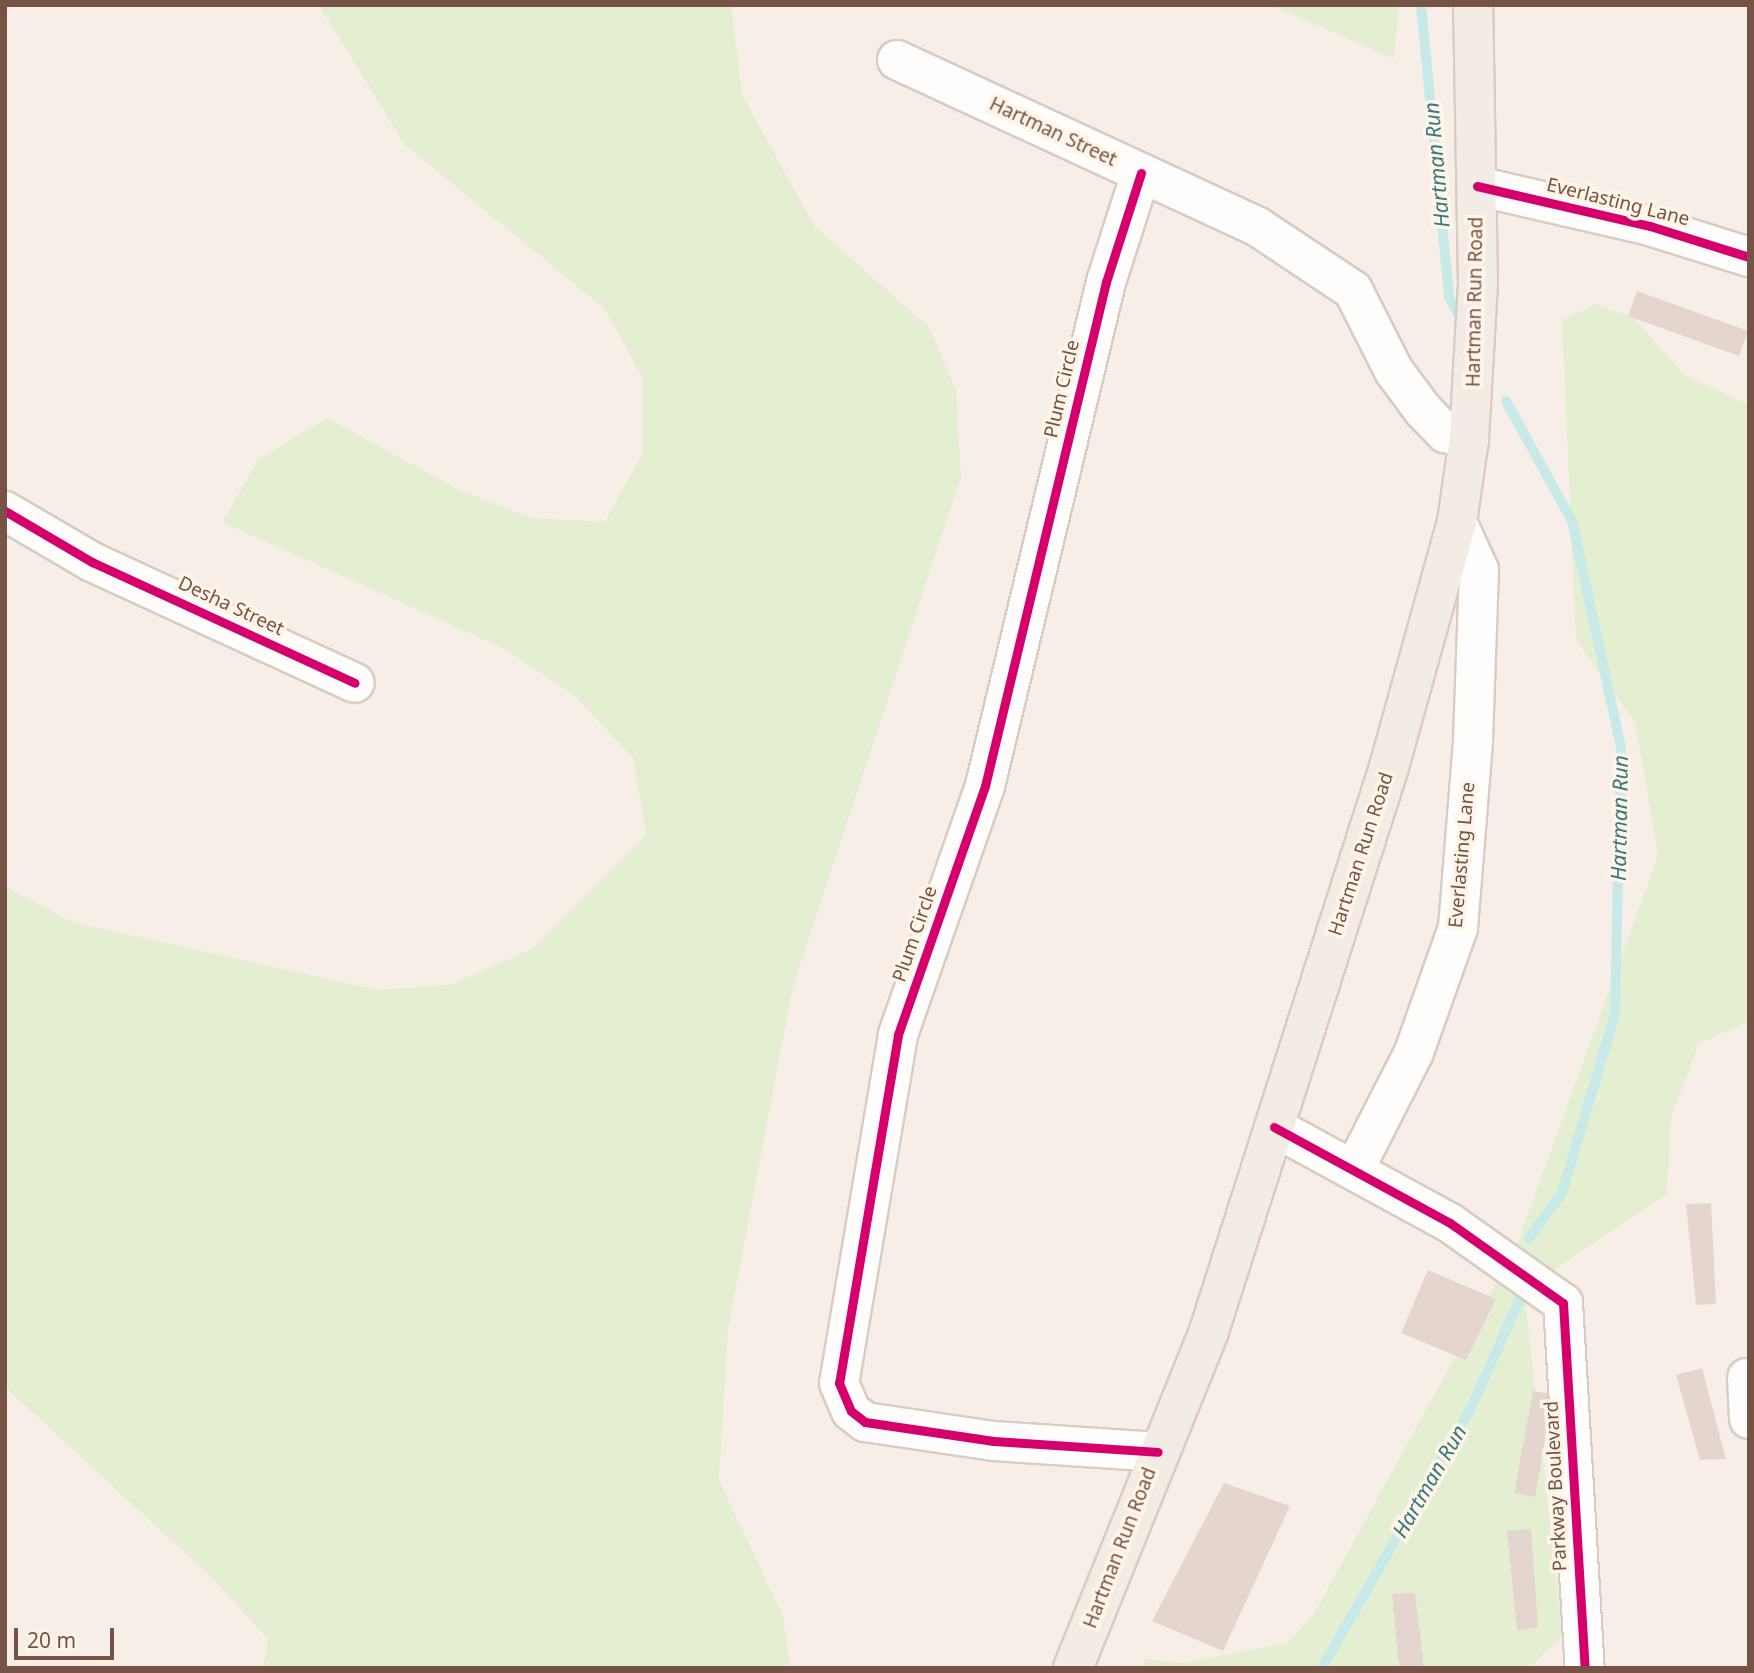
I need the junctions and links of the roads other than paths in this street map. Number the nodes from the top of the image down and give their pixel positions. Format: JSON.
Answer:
{"nodes":[{"id":1,"x":1473,"y":5,"type":"edge"},
{"id":2,"x":897,"y":60,"type":"dead end"},
{"id":3,"x":1140,"y":173,"type":"junction"},
{"id":4,"x":1477,"y":186,"type":"junction"},
{"id":5,"x":1749,"y":257,"type":"edge"},
{"id":6,"x":1469,"y":439,"type":"junction"},
{"id":7,"x":5,"y":511,"type":"edge"},
{"id":8,"x":1457,"y":522,"type":"junction"},
{"id":9,"x":355,"y":683,"type":"dead end"},
{"id":10,"x":1274,"y":1127,"type":"junction"},
{"id":11,"x":1354,"y":1170,"type":"junction"},
{"id":12,"x":1747,"y":1378,"type":"edge"},
{"id":13,"x":1749,"y":1419,"type":"edge"},
{"id":14,"x":1157,"y":1452,"type":"junction"},
{"id":15,"x":1073,"y":1668,"type":"edge"},
{"id":16,"x":1585,"y":1668,"type":"edge"}],
"edges":[{"from":1,"to":4,"type":"main road","name":"Hartman Run Road"},
{"from":2,"to":3,"type":"street","name":"Hartman Street"},
{"from":3,"to":6,"type":"street","name":"Hartman Street"},
{"from":3,"to":14,"type":"street","name":"Plum Circle"},
{"from":4,"to":5,"type":"street","name":"Everlasting Lane"},
{"from":4,"to":6,"type":"main road","name":"Hartman Run Road"},
{"from":6,"to":8,"type":"main road","name":"Hartman Run Road"},
{"from":7,"to":9,"type":"street","name":"Desha Street"},
{"from":8,"to":10,"type":"main road","name":"Hartman Run Road"},
{"from":8,"to":11,"type":"street","name":"Everlasting Lane"},
{"from":10,"to":11,"type":"street"},
{"from":10,"to":14,"type":"main road","name":"Hartman Run Road"},
{"from":11,"to":16,"type":"street","name":"Parkway Boulevard"},
{"from":12,"to":13,"type":"street"},
{"from":14,"to":15,"type":"main road","name":"Hartman Run Road"}]}
